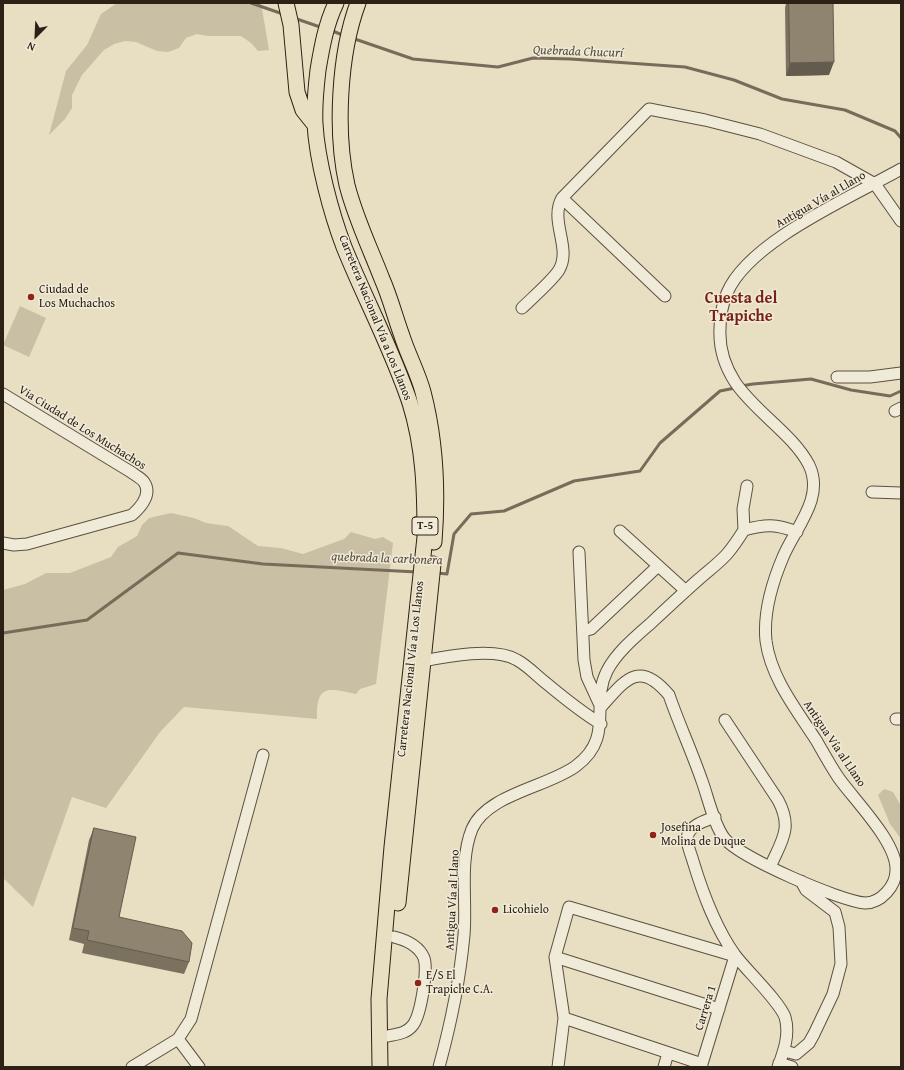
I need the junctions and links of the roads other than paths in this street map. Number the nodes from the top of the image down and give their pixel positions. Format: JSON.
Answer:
{"nodes":[{"id":1,"x":286,"y":3,"type":"edge"},
{"id":2,"x":336,"y":3,"type":"edge"},
{"id":3,"x":358,"y":3,"type":"edge"},
{"id":4,"x":315,"y":125,"type":"junction"},
{"id":5,"x":901,"y":169,"type":"edge"},
{"id":6,"x":875,"y":184,"type":"junction"},
{"id":7,"x":562,"y":198,"type":"junction"},
{"id":8,"x":901,"y":221,"type":"edge"},
{"id":9,"x":665,"y":296,"type":"dead end"},
{"id":10,"x":522,"y":308,"type":"dead end"},
{"id":11,"x":901,"y":373,"type":"edge"},
{"id":12,"x":837,"y":377,"type":"dead end"},
{"id":13,"x":3,"y":394,"type":"edge"},
{"id":14,"x":747,"y":486,"type":"dead end"},
{"id":15,"x":872,"y":492,"type":"dead end"},
{"id":16,"x":901,"y":493,"type":"edge"},
{"id":17,"x":620,"y":530,"type":"dead end"},
{"id":18,"x":744,"y":530,"type":"junction"},
{"id":19,"x":797,"y":532,"type":"junction"},
{"id":20,"x":3,"y":543,"type":"edge"},
{"id":21,"x":579,"y":552,"type":"dead end"},
{"id":22,"x":658,"y":566,"type":"junction"},
{"id":23,"x":686,"y":591,"type":"junction"},
{"id":24,"x":583,"y":630,"type":"junction"},
{"id":25,"x":423,"y":661,"type":"junction"},
{"id":26,"x":601,"y":707,"type":"junction"},
{"id":27,"x":725,"y":720,"type":"dead end"},
{"id":28,"x":601,"y":724,"type":"junction"},
{"id":29,"x":263,"y":755,"type":"dead end"},
{"id":30,"x":715,"y":817,"type":"junction"},
{"id":31,"x":770,"y":866,"type":"junction"},
{"id":32,"x":800,"y":881,"type":"junction"},
{"id":33,"x":394,"y":936,"type":"junction"},
{"id":34,"x":556,"y":956,"type":"junction"},
{"id":35,"x":735,"y":956,"type":"junction"},
{"id":36,"x":720,"y":1009,"type":"junction"},
{"id":37,"x":564,"y":1018,"type":"junction"},
{"id":38,"x":388,"y":1036,"type":"junction"},
{"id":39,"x":178,"y":1039,"type":"junction"},
{"id":40,"x":784,"y":1051,"type":"junction"},
{"id":41,"x":668,"y":1053,"type":"junction"},
{"id":42,"x":702,"y":1065,"type":"edge"},
{"id":43,"x":779,"y":1065,"type":"edge"},
{"id":44,"x":132,"y":1067,"type":"edge"},
{"id":45,"x":199,"y":1067,"type":"edge"},
{"id":46,"x":380,"y":1067,"type":"edge"},
{"id":47,"x":390,"y":1067,"type":"edge"},
{"id":48,"x":439,"y":1067,"type":"edge"},
{"id":49,"x":558,"y":1067,"type":"edge"},
{"id":50,"x":664,"y":1067,"type":"edge"},
{"id":51,"x":792,"y":1067,"type":"edge"}],
"edges":[{"from":1,"to":4,"type":"highway"},
{"from":2,"to":4,"type":"highway","name":"Carretera Nacional Vía a Los Llanos","number":"T-5"},
{"from":3,"to":25,"type":"highway","name":"Carretera Nacional Vía a Los Llanos","number":"T-5"},
{"from":4,"to":46,"type":"highway","name":"Carretera Nacional Vía a Los Llanos","number":"T-5"},
{"from":5,"to":6,"type":"street","name":"Antigua Vía al Llano"},
{"from":6,"to":7,"type":"street"},
{"from":6,"to":8,"type":"street"},
{"from":6,"to":19,"type":"street","name":"Antigua Vía al Llano"},
{"from":7,"to":9,"type":"street"},
{"from":7,"to":10,"type":"street"},
{"from":11,"to":12,"type":"street"},
{"from":13,"to":20,"type":"street","name":"Via Ciudad de Los Muchachos"},
{"from":14,"to":18,"type":"street"},
{"from":15,"to":16,"type":"street"},
{"from":17,"to":22,"type":"street"},
{"from":18,"to":19,"type":"street"},
{"from":18,"to":23,"type":"street"},
{"from":19,"to":32,"type":"street","name":"Antigua Vía al Llano"},
{"from":21,"to":24,"type":"street"},
{"from":22,"to":23,"type":"street"},
{"from":22,"to":24,"type":"street"},
{"from":23,"to":26,"type":"street"},
{"from":24,"to":26,"type":"street"},
{"from":25,"to":28,"type":"street"},
{"from":25,"to":33,"type":"highway","name":"Carretera Nacional Vía a Los Llanos","number":"T-5"},
{"from":26,"to":28,"type":"street","name":"Antigua Vía al Llano"},
{"from":26,"to":30,"type":"street","name":"Antigua Vía al Llano"},
{"from":27,"to":31,"type":"street"},
{"from":28,"to":48,"type":"street","name":"Antigua Vía al Llano"},
{"from":29,"to":39,"type":"street"},
{"from":30,"to":31,"type":"street","name":"Antigua Vía al Llano"},
{"from":30,"to":35,"type":"street"},
{"from":31,"to":32,"type":"street","name":"Antigua Vía al Llano"},
{"from":32,"to":40,"type":"street"},
{"from":33,"to":38,"type":"highway","name":"Carretera Nacional Vía a Los Llanos","number":"T-5"},
{"from":33,"to":38,"type":"street"},
{"from":34,"to":35,"type":"street"},
{"from":34,"to":36,"type":"street"},
{"from":34,"to":37,"type":"street"},
{"from":35,"to":36,"type":"street","name":"Carrera 1"},
{"from":35,"to":40,"type":"street"},
{"from":36,"to":42,"type":"street","name":"Carrera 1"},
{"from":37,"to":41,"type":"street"},
{"from":37,"to":49,"type":"street"},
{"from":38,"to":47,"type":"highway","name":"Carretera Nacional Vía a Los Llanos","number":"T-5"},
{"from":39,"to":44,"type":"street"},
{"from":39,"to":45,"type":"street"},
{"from":40,"to":43,"type":"street"},
{"from":41,"to":42,"type":"street"},
{"from":41,"to":50,"type":"street"},
{"from":43,"to":51,"type":"street"}]}
